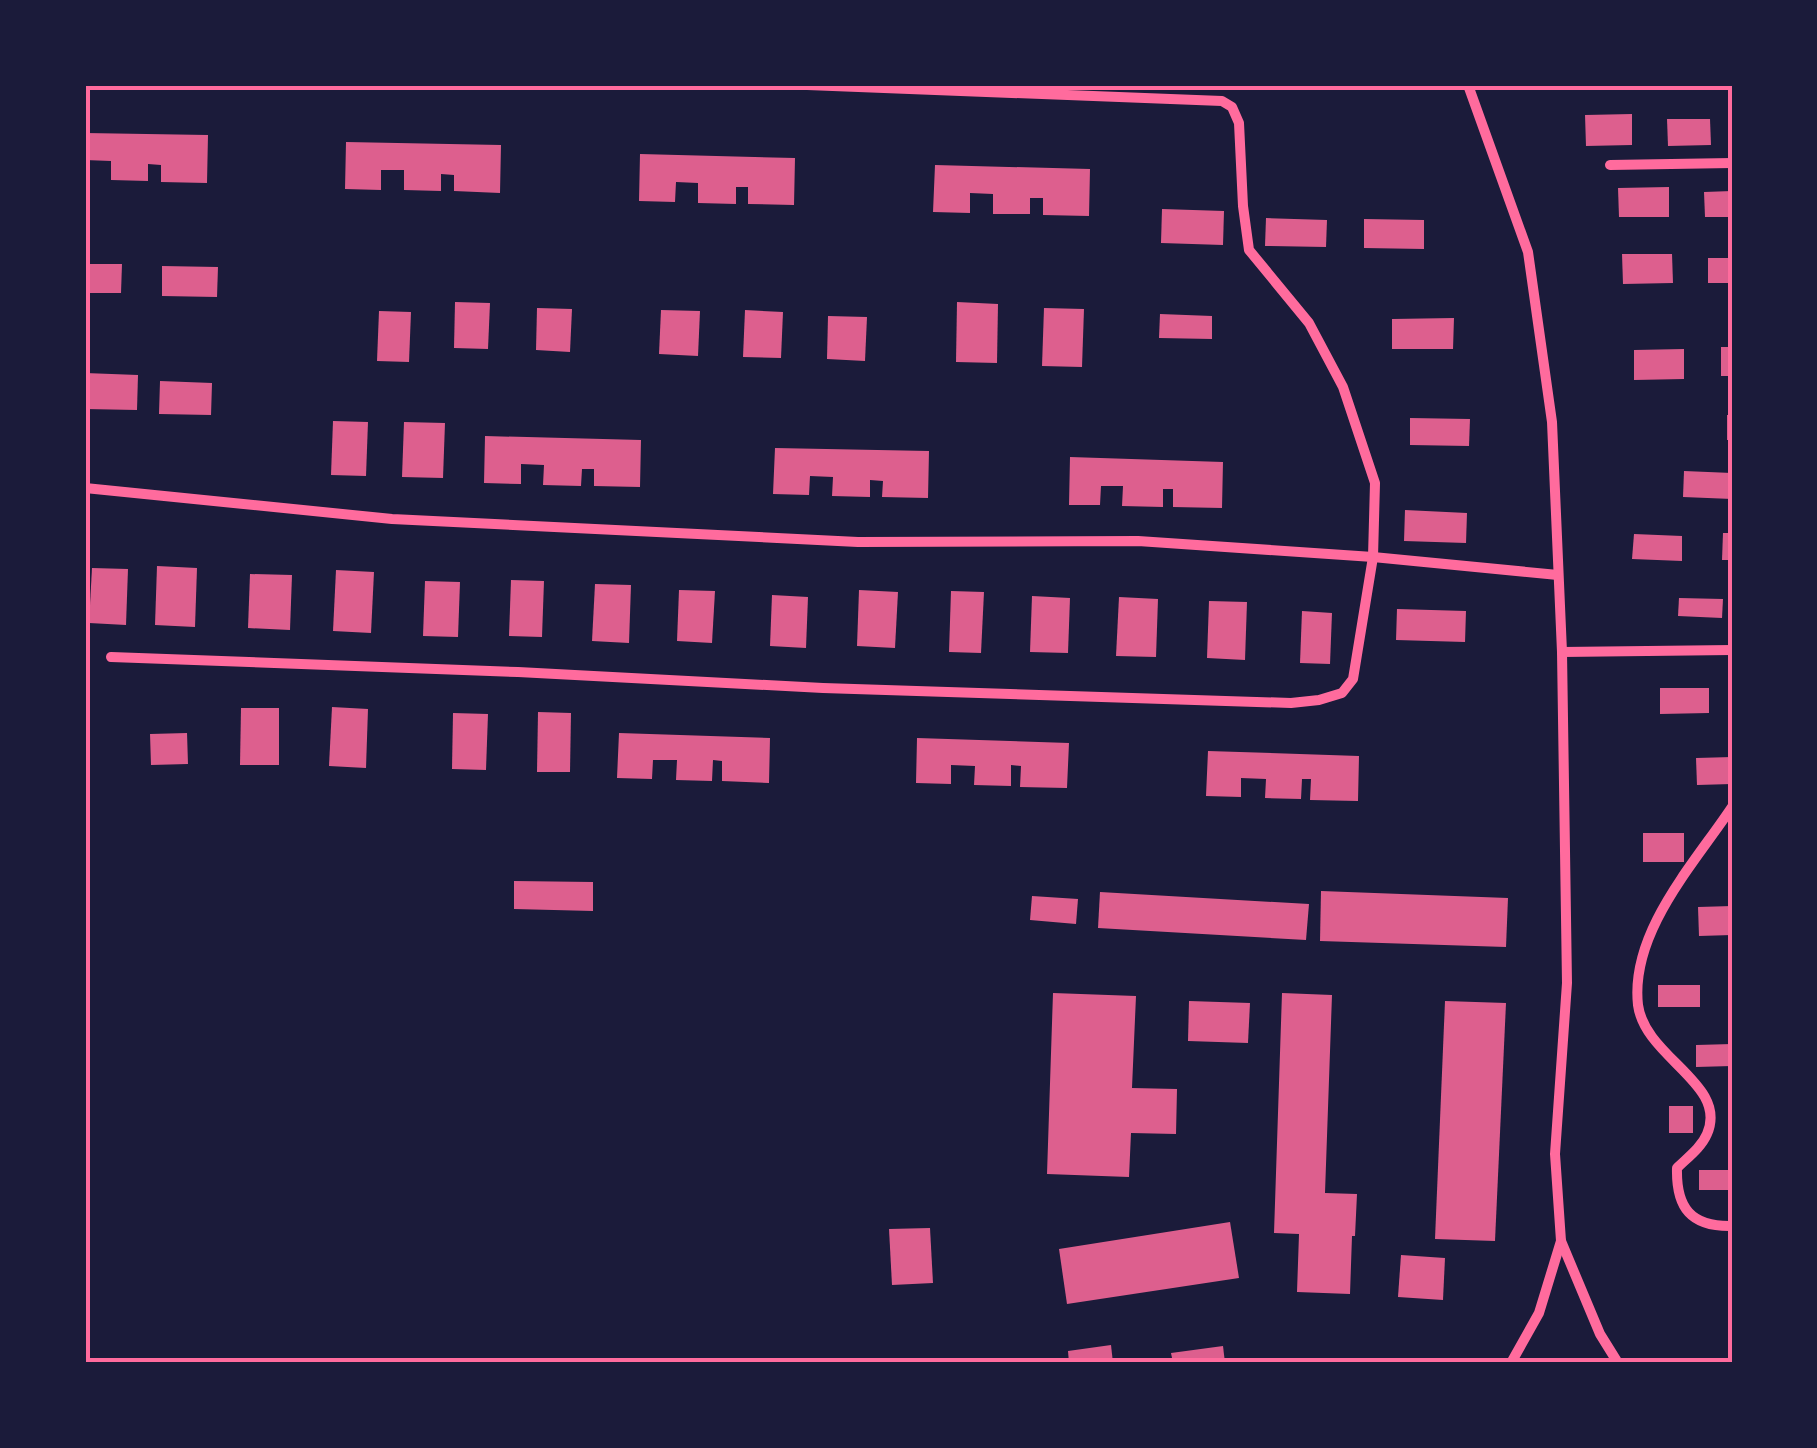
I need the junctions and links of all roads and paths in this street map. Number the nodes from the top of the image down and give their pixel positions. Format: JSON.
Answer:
{"nodes":[{"id":1,"x":807,"y":85,"type":"edge"},
{"id":2,"x":1468,"y":85,"type":"edge"},
{"id":3,"x":1732,"y":164,"type":"edge"},
{"id":4,"x":1610,"y":165,"type":"dead end"},
{"id":5,"x":85,"y":488,"type":"edge"},
{"id":6,"x":1373,"y":557,"type":"junction"},
{"id":7,"x":1558,"y":574,"type":"junction"},
{"id":8,"x":1732,"y":650,"type":"edge"},
{"id":9,"x":1562,"y":652,"type":"junction"},
{"id":10,"x":111,"y":657,"type":"dead end"},
{"id":11,"x":1732,"y":807,"type":"edge"},
{"id":12,"x":1732,"y":1226,"type":"edge"},
{"id":13,"x":1562,"y":1241,"type":"junction"},
{"id":14,"x":1511,"y":1363,"type":"edge"},
{"id":15,"x":1618,"y":1363,"type":"edge"}],
"edges":[{"from":1,"to":6,"type":"street"},
{"from":2,"to":7,"type":"street"},
{"from":3,"to":4,"type":"street"},
{"from":5,"to":6,"type":"street"},
{"from":6,"to":7,"type":"street"},
{"from":6,"to":10,"type":"street"},
{"from":7,"to":9,"type":"street"},
{"from":8,"to":9,"type":"street"},
{"from":9,"to":13,"type":"street"},
{"from":11,"to":12,"type":"street"},
{"from":13,"to":14,"type":"street"},
{"from":13,"to":15,"type":"street"}]}
